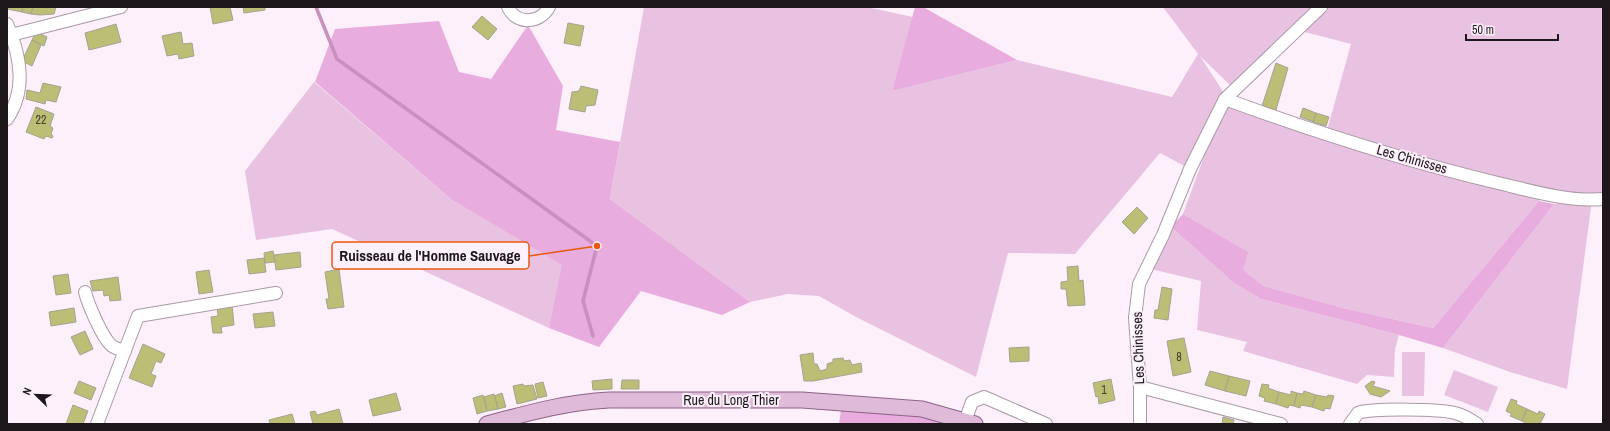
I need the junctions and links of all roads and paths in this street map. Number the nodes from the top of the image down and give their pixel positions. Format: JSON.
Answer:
{"nodes":[{"id":1,"x":121,"y":7,"type":"edge"},
{"id":2,"x":508,"y":7,"type":"edge"},
{"id":3,"x":549,"y":7,"type":"edge"},
{"id":4,"x":1321,"y":7,"type":"edge"},
{"id":5,"x":9,"y":29,"type":"edge"},
{"id":6,"x":1225,"y":99,"type":"junction"},
{"id":7,"x":7,"y":119,"type":"edge"},
{"id":8,"x":1603,"y":199,"type":"edge"},
{"id":9,"x":85,"y":292,"type":"dead end"},
{"id":10,"x":276,"y":293,"type":"dead end"},
{"id":11,"x":125,"y":351,"type":"junction"},
{"id":12,"x":1140,"y":387,"type":"junction"},
{"id":13,"x":970,"y":422,"type":"edge"},
{"id":14,"x":97,"y":424,"type":"edge"},
{"id":15,"x":487,"y":424,"type":"edge"},
{"id":16,"x":1046,"y":424,"type":"edge"},
{"id":17,"x":1140,"y":424,"type":"edge"},
{"id":18,"x":1281,"y":424,"type":"edge"},
{"id":19,"x":1350,"y":424,"type":"edge"},
{"id":20,"x":1477,"y":424,"type":"edge"}],
"edges":[{"from":1,"to":5,"type":"street"},
{"from":2,"to":3,"type":"street"},
{"from":4,"to":6,"type":"street","name":"Les Chinisses"},
{"from":5,"to":7,"type":"street"},
{"from":6,"to":8,"type":"street","name":"Les Chinisses"},
{"from":6,"to":12,"type":"street","name":"Les Chinisses"},
{"from":9,"to":11,"type":"street"},
{"from":10,"to":11,"type":"street"},
{"from":11,"to":14,"type":"street"},
{"from":12,"to":17,"type":"street","name":"Les Chinisses"},
{"from":12,"to":18,"type":"street"},
{"from":13,"to":15,"type":"main road","name":"Rue du Long Thier"},
{"from":13,"to":16,"type":"street"},
{"from":19,"to":20,"type":"street"}]}
